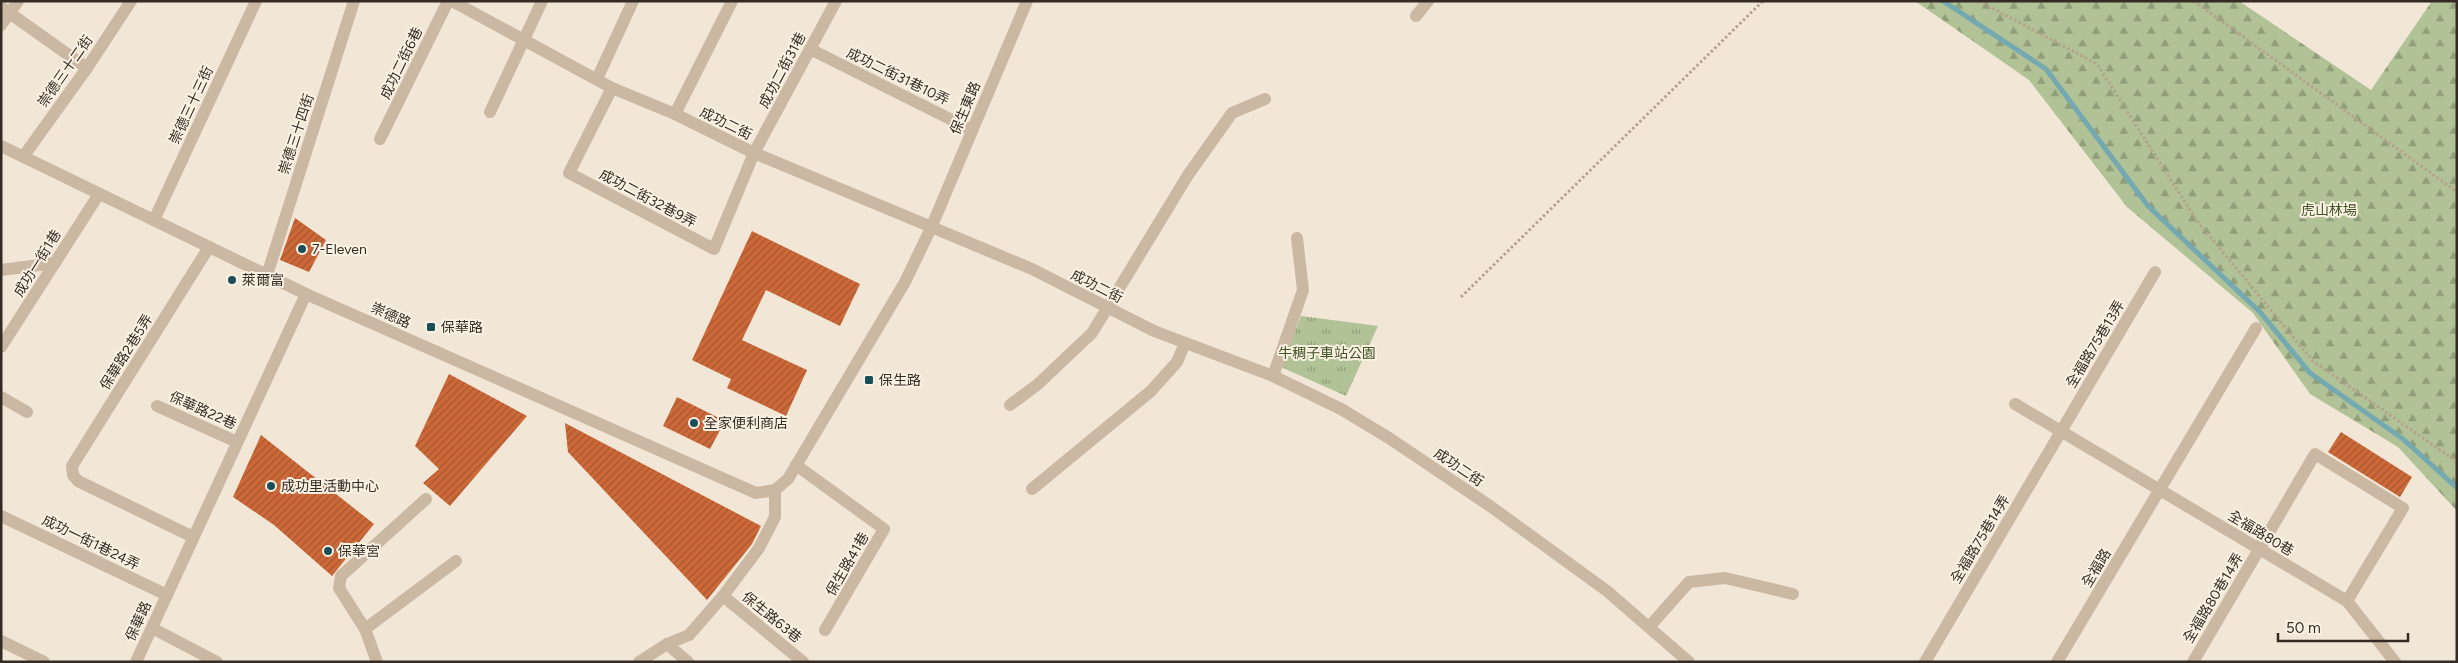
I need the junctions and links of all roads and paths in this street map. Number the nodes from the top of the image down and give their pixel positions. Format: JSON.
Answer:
{"nodes":[{"id":1,"x":18,"y":1,"type":"edge"},
{"id":2,"x":131,"y":1,"type":"edge"},
{"id":3,"x":256,"y":1,"type":"edge"},
{"id":4,"x":354,"y":1,"type":"edge"},
{"id":5,"x":448,"y":1,"type":"edge"},
{"id":6,"x":452,"y":1,"type":"edge"},
{"id":7,"x":542,"y":1,"type":"edge"},
{"id":8,"x":633,"y":1,"type":"edge"},
{"id":9,"x":732,"y":1,"type":"edge"},
{"id":10,"x":836,"y":1,"type":"edge"},
{"id":11,"x":1027,"y":1,"type":"edge"},
{"id":12,"x":1428,"y":1,"type":"edge"},
{"id":13,"x":1763,"y":1,"type":"edge"},
{"id":14,"x":1979,"y":1,"type":"edge"},
{"id":15,"x":2194,"y":1,"type":"edge"},
{"id":16,"x":6,"y":10,"type":"edge"},
{"id":17,"x":1416,"y":16,"type":"dead end"},
{"id":18,"x":1,"y":25,"type":"edge"},
{"id":19,"x":526,"y":40,"type":"junction"},
{"id":20,"x":810,"y":49,"type":"junction"},
{"id":21,"x":87,"y":68,"type":"junction"},
{"id":22,"x":597,"y":79,"type":"junction"},
{"id":23,"x":612,"y":88,"type":"junction"},
{"id":24,"x":1265,"y":99,"type":"dead end"},
{"id":25,"x":490,"y":112,"type":"dead end"},
{"id":26,"x":674,"y":114,"type":"junction"},
{"id":27,"x":972,"y":130,"type":"junction"},
{"id":28,"x":380,"y":139,"type":"dead end"},
{"id":29,"x":1,"y":146,"type":"edge"},
{"id":30,"x":754,"y":153,"type":"junction"},
{"id":31,"x":23,"y":157,"type":"junction"},
{"id":32,"x":2457,"y":192,"type":"edge"},
{"id":33,"x":99,"y":194,"type":"junction"},
{"id":34,"x":154,"y":220,"type":"junction"},
{"id":35,"x":931,"y":228,"type":"junction"},
{"id":36,"x":1297,"y":238,"type":"dead end"},
{"id":37,"x":209,"y":247,"type":"junction"},
{"id":38,"x":714,"y":249,"type":"joint"},
{"id":39,"x":55,"y":263,"type":"junction"},
{"id":40,"x":1,"y":270,"type":"edge"},
{"id":41,"x":2156,"y":272,"type":"dead end"},
{"id":42,"x":267,"y":275,"type":"junction"},
{"id":43,"x":306,"y":294,"type":"junction"},
{"id":44,"x":1461,"y":297,"type":"dead end"},
{"id":45,"x":1109,"y":308,"type":"junction"},
{"id":46,"x":2256,"y":328,"type":"dead end"},
{"id":47,"x":1185,"y":342,"type":"junction"},
{"id":48,"x":1,"y":348,"type":"edge"},
{"id":49,"x":1273,"y":376,"type":"junction"},
{"id":50,"x":1,"y":397,"type":"edge"},
{"id":51,"x":2015,"y":404,"type":"dead end"},
{"id":52,"x":1010,"y":405,"type":"dead end"},
{"id":53,"x":157,"y":406,"type":"dead end"},
{"id":54,"x":27,"y":412,"type":"dead end"},
{"id":55,"x":2061,"y":432,"type":"junction"},
{"id":56,"x":237,"y":442,"type":"junction"},
{"id":57,"x":2457,"y":462,"type":"edge"},
{"id":58,"x":796,"y":465,"type":"junction"},
{"id":59,"x":1032,"y":489,"type":"dead end"},
{"id":60,"x":775,"y":490,"type":"junction"},
{"id":61,"x":2160,"y":490,"type":"junction"},
{"id":62,"x":426,"y":499,"type":"dead end"},
{"id":63,"x":1,"y":516,"type":"edge"},
{"id":64,"x":193,"y":537,"type":"junction"},
{"id":65,"x":2260,"y":549,"type":"junction"},
{"id":66,"x":456,"y":561,"type":"dead end"},
{"id":67,"x":1793,"y":594,"type":"dead end"},
{"id":68,"x":167,"y":596,"type":"junction"},
{"id":69,"x":723,"y":596,"type":"junction"},
{"id":70,"x":2347,"y":601,"type":"junction"},
{"id":71,"x":1649,"y":627,"type":"junction"},
{"id":72,"x":152,"y":628,"type":"junction"},
{"id":73,"x":365,"y":629,"type":"junction"},
{"id":74,"x":825,"y":630,"type":"dead end"},
{"id":75,"x":1,"y":641,"type":"edge"},
{"id":76,"x":667,"y":644,"type":"junction"},
{"id":77,"x":44,"y":662,"type":"edge"},
{"id":78,"x":136,"y":662,"type":"edge"},
{"id":79,"x":217,"y":662,"type":"edge"},
{"id":80,"x":378,"y":662,"type":"edge"},
{"id":81,"x":639,"y":662,"type":"edge"},
{"id":82,"x":688,"y":662,"type":"edge"},
{"id":83,"x":803,"y":662,"type":"edge"},
{"id":84,"x":1689,"y":662,"type":"edge"},
{"id":85,"x":1925,"y":662,"type":"edge"},
{"id":86,"x":2057,"y":662,"type":"edge"},
{"id":87,"x":2193,"y":662,"type":"edge"},
{"id":88,"x":2395,"y":662,"type":"edge"}],
"edges":[{"from":1,"to":16,"type":"street"},
{"from":2,"to":21,"type":"street","name":"崇德三十二街"},
{"from":3,"to":34,"type":"street","name":"崇德三十三街"},
{"from":4,"to":42,"type":"street","name":"崇德三十四街"},
{"from":5,"to":28,"type":"street","name":"成功二街6巷"},
{"from":6,"to":19,"type":"street","name":"成功二街"},
{"from":7,"to":19,"type":"street"},
{"from":8,"to":22,"type":"street"},
{"from":9,"to":26,"type":"street"},
{"from":10,"to":20,"type":"street","name":"成功二街31巷"},
{"from":11,"to":27,"type":"street","name":"保生東路"},
{"from":12,"to":17,"type":"street"},
{"from":13,"to":44,"type":"path"},
{"from":14,"to":57,"type":"path"},
{"from":15,"to":32,"type":"path"},
{"from":16,"to":18,"type":"street"},
{"from":16,"to":21,"type":"street"},
{"from":19,"to":22,"type":"street","name":"成功二街"},
{"from":19,"to":25,"type":"street"},
{"from":20,"to":27,"type":"street","name":"成功二街31巷10弄"},
{"from":20,"to":30,"type":"street","name":"成功二街31巷"},
{"from":21,"to":31,"type":"street","name":"崇德三十二街"},
{"from":22,"to":23,"type":"street","name":"成功二街"},
{"from":23,"to":26,"type":"street","name":"成功二街"},
{"from":23,"to":38,"type":"street","name":"成功二街32巷9弄"},
{"from":24,"to":45,"type":"street"},
{"from":26,"to":30,"type":"street","name":"成功二街"},
{"from":27,"to":35,"type":"street","name":"保生東路"},
{"from":29,"to":31,"type":"street","name":"崇德路"},
{"from":30,"to":35,"type":"street","name":"成功二街"},
{"from":30,"to":38,"type":"street","name":"成功二街31巷"},
{"from":31,"to":33,"type":"street","name":"崇德路"},
{"from":33,"to":34,"type":"street","name":"崇德路"},
{"from":33,"to":39,"type":"street","name":"成功一街1巷"},
{"from":34,"to":37,"type":"street","name":"崇德路"},
{"from":35,"to":45,"type":"street","name":"成功二街"},
{"from":35,"to":58,"type":"street"},
{"from":36,"to":49,"type":"street"},
{"from":37,"to":42,"type":"street","name":"崇德路"},
{"from":37,"to":64,"type":"street","name":"保華路2巷5弄"},
{"from":39,"to":40,"type":"street"},
{"from":39,"to":48,"type":"street","name":"成功一街1巷"},
{"from":41,"to":55,"type":"street","name":"全福路75巷13弄"},
{"from":42,"to":43,"type":"street","name":"崇德路"},
{"from":43,"to":56,"type":"street","name":"保華路"},
{"from":43,"to":60,"type":"street","name":"崇德路"},
{"from":45,"to":47,"type":"street","name":"成功二街"},
{"from":45,"to":52,"type":"street"},
{"from":46,"to":61,"type":"street","name":"全福路"},
{"from":47,"to":49,"type":"street","name":"成功二街"},
{"from":47,"to":59,"type":"street"},
{"from":49,"to":71,"type":"street","name":"成功二街"},
{"from":50,"to":54,"type":"street"},
{"from":51,"to":55,"type":"street"},
{"from":53,"to":56,"type":"street","name":"保華路22巷"},
{"from":55,"to":61,"type":"street"},
{"from":55,"to":85,"type":"street","name":"全福路75巷14弄"},
{"from":56,"to":64,"type":"street","name":"保華路"},
{"from":58,"to":60,"type":"street"},
{"from":58,"to":74,"type":"street","name":"保生路41巷"},
{"from":60,"to":69,"type":"street"},
{"from":61,"to":65,"type":"street","name":"全福路80巷"},
{"from":61,"to":86,"type":"street","name":"全福路"},
{"from":62,"to":73,"type":"street"},
{"from":63,"to":68,"type":"street","name":"成功一街1巷24弄"},
{"from":64,"to":68,"type":"street","name":"保華路"},
{"from":65,"to":70,"type":"street","name":"全福路80巷"},
{"from":65,"to":70,"type":"street","name":"全福路80巷14弄"},
{"from":65,"to":87,"type":"street","name":"全福路80巷14弄"},
{"from":66,"to":73,"type":"street"},
{"from":67,"to":71,"type":"street"},
{"from":68,"to":72,"type":"street","name":"保華路"},
{"from":69,"to":76,"type":"street"},
{"from":69,"to":83,"type":"street","name":"保生路63巷"},
{"from":70,"to":88,"type":"street","name":"全福路80巷"},
{"from":71,"to":84,"type":"street","name":"成功二街"},
{"from":72,"to":78,"type":"street","name":"保華路"},
{"from":72,"to":79,"type":"street"},
{"from":73,"to":80,"type":"street"},
{"from":75,"to":77,"type":"street"},
{"from":76,"to":81,"type":"street"},
{"from":76,"to":82,"type":"street"}]}
